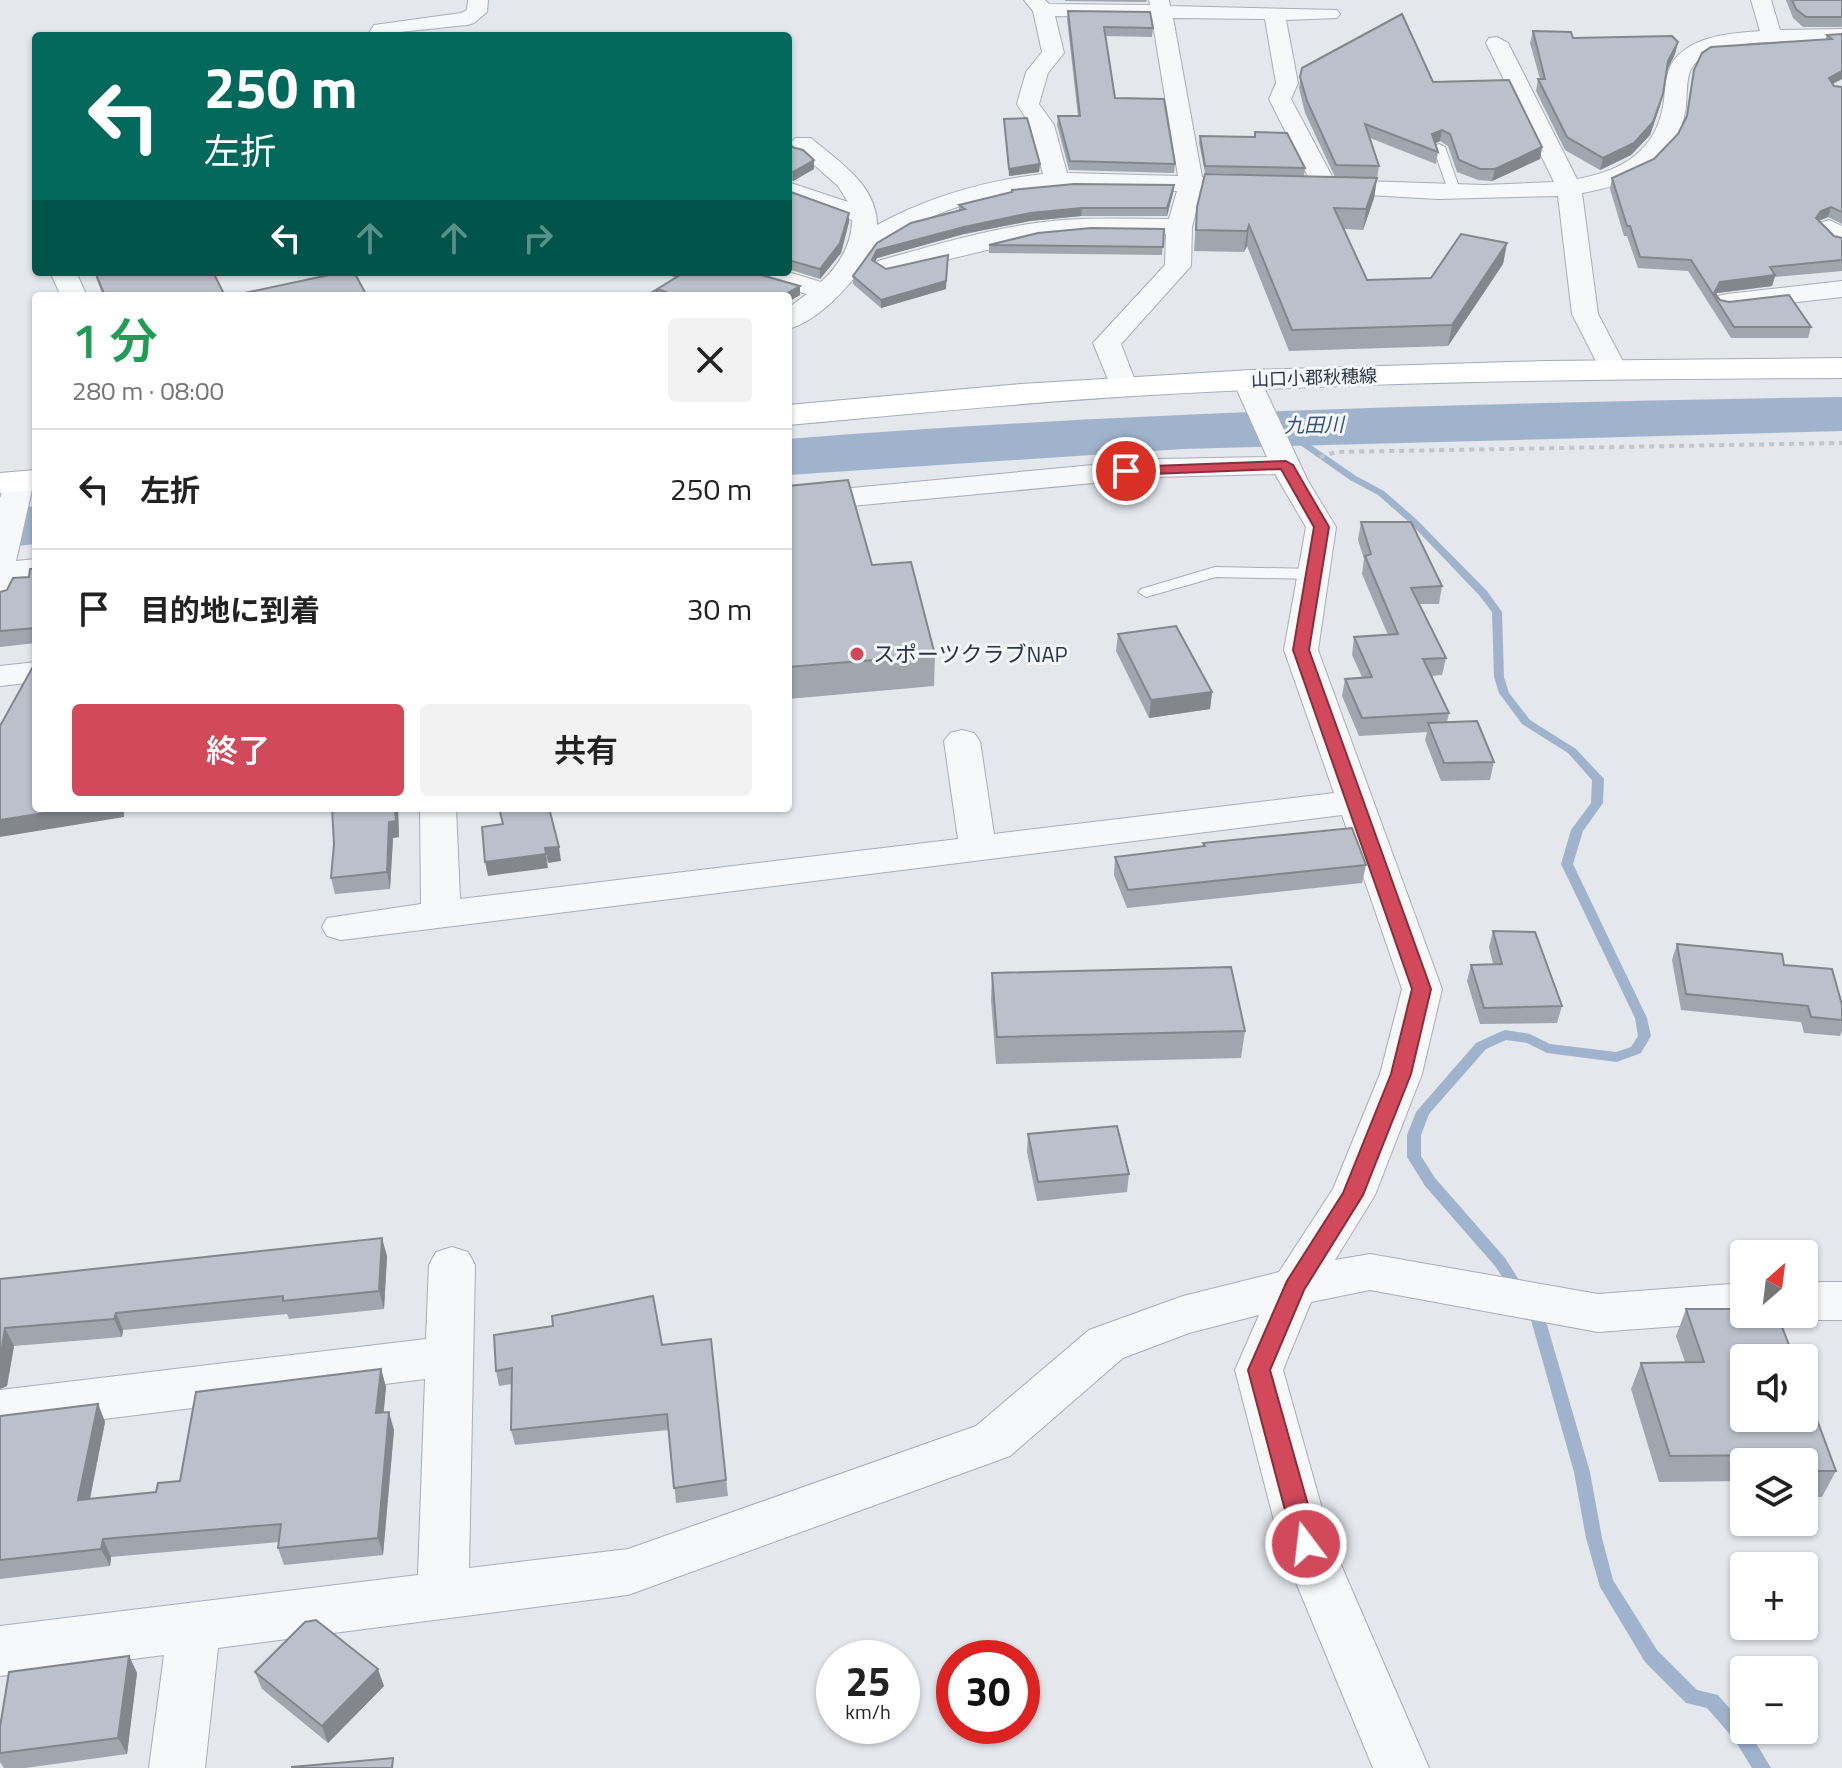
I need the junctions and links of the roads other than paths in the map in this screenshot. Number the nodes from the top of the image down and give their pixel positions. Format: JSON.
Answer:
{"nodes":[{"id":1,"x":478,"y":0,"type":"edge"},
{"id":2,"x":1761,"y":0,"type":"edge"},
{"id":3,"x":1039,"y":5,"type":"edge"},
{"id":4,"x":1160,"y":6,"type":"edge"},
{"id":5,"x":1274,"y":14,"type":"junction"},
{"id":6,"x":1330,"y":14,"type":"dead end"},
{"id":7,"x":380,"y":32,"type":"edge"},
{"id":8,"x":1842,"y":35,"type":"edge"},
{"id":9,"x":1772,"y":38,"type":"junction"},
{"id":10,"x":1497,"y":43,"type":"dead end"},
{"id":11,"x":803,"y":143,"type":"dead end"},
{"id":12,"x":1439,"y":147,"type":"edge"},
{"id":13,"x":1057,"y":180,"type":"junction"},
{"id":14,"x":1191,"y":184,"type":"junction"},
{"id":15,"x":1325,"y":187,"type":"junction"},
{"id":16,"x":1569,"y":188,"type":"junction"},
{"id":17,"x":792,"y":190,"type":"edge"},
{"id":18,"x":1454,"y":190,"type":"junction"},
{"id":19,"x":865,"y":216,"type":"junction"},
{"id":20,"x":1179,"y":227,"type":"junction"},
{"id":21,"x":860,"y":247,"type":"junction"},
{"id":22,"x":887,"y":266,"type":"edge"},
{"id":23,"x":774,"y":276,"type":"edge"},
{"id":24,"x":1842,"y":289,"type":"edge"},
{"id":25,"x":828,"y":292,"type":"junction"},
{"id":26,"x":1727,"y":302,"type":"edge"},
{"id":27,"x":792,"y":318,"type":"edge"},
{"id":28,"x":1842,"y":368,"type":"edge"},
{"id":29,"x":1613,"y":369,"type":"junction"},
{"id":30,"x":1124,"y":388,"type":"junction"},
{"id":31,"x":1252,"y":389,"type":"junction"},
{"id":32,"x":792,"y":415,"type":"edge"},
{"id":33,"x":1283,"y":459,"type":"junction"},
{"id":34,"x":18,"y":486,"type":"edge"},
{"id":35,"x":792,"y":503,"type":"edge"},
{"id":36,"x":32,"y":570,"type":"edge"},
{"id":37,"x":1314,"y":574,"type":"junction"},
{"id":38,"x":0,"y":576,"type":"edge"},
{"id":39,"x":1146,"y":592,"type":"dead end"},
{"id":40,"x":32,"y":672,"type":"edge"},
{"id":41,"x":0,"y":676,"type":"edge"},
{"id":42,"x":962,"y":741,"type":"dead end"},
{"id":43,"x":1353,"y":802,"type":"junction"},
{"id":44,"x":438,"y":812,"type":"edge"},
{"id":45,"x":978,"y":849,"type":"junction"},
{"id":46,"x":441,"y":915,"type":"junction"},
{"id":47,"x":341,"y":927,"type":"dead end"},
{"id":48,"x":452,"y":1265,"type":"dead end"},
{"id":49,"x":1294,"y":1287,"type":"junction"},
{"id":50,"x":1818,"y":1301,"type":"edge"},
{"id":51,"x":1842,"y":1301,"type":"edge"},
{"id":52,"x":1730,"y":1303,"type":"edge"},
{"id":53,"x":449,"y":1356,"type":"junction"},
{"id":54,"x":0,"y":1411,"type":"edge"},
{"id":55,"x":443,"y":1595,"type":"junction"},
{"id":56,"x":194,"y":1627,"type":"junction"},
{"id":57,"x":0,"y":1651,"type":"edge"},
{"id":58,"x":177,"y":1768,"type":"edge"},
{"id":59,"x":1401,"y":1768,"type":"edge"}],
"edges":[{"from":1,"to":7,"type":"street"},
{"from":2,"to":9,"type":"street"},
{"from":3,"to":4,"type":"street"},
{"from":3,"to":13,"type":"street"},
{"from":4,"to":5,"type":"street"},
{"from":4,"to":14,"type":"street"},
{"from":5,"to":6,"type":"street"},
{"from":5,"to":15,"type":"street"},
{"from":8,"to":9,"type":"street"},
{"from":9,"to":16,"type":"street"},
{"from":10,"to":16,"type":"street"},
{"from":11,"to":19,"type":"street"},
{"from":12,"to":18,"type":"lane"},
{"from":13,"to":14,"type":"street"},
{"from":13,"to":21,"type":"street"},
{"from":14,"to":15,"type":"street"},
{"from":14,"to":20,"type":"street"},
{"from":15,"to":18,"type":"street"},
{"from":16,"to":18,"type":"street"},
{"from":16,"to":29,"type":"street"},
{"from":17,"to":19,"type":"street"},
{"from":19,"to":21,"type":"street"},
{"from":20,"to":22,"type":"street"},
{"from":20,"to":30,"type":"street"},
{"from":21,"to":25,"type":"street"},
{"from":23,"to":25,"type":"street"},
{"from":24,"to":26,"type":"street"},
{"from":25,"to":27,"type":"street"},
{"from":28,"to":29,"type":"main road","name":"山口小郡秋穂線"},
{"from":29,"to":31,"type":"main road","name":"山口小郡秋穂線"},
{"from":30,"to":31,"type":"main road","name":"山口小郡秋穂線"},
{"from":30,"to":32,"type":"main road","name":"山口小郡秋穂線"},
{"from":31,"to":33,"type":"street"},
{"from":33,"to":35,"type":"street"},
{"from":33,"to":37,"type":"street"},
{"from":34,"to":38,"type":"street"},
{"from":36,"to":38,"type":"street"},
{"from":37,"to":39,"type":"lane"},
{"from":37,"to":43,"type":"street"},
{"from":40,"to":41,"type":"street"},
{"from":42,"to":45,"type":"street"},
{"from":43,"to":45,"type":"street"},
{"from":43,"to":49,"type":"street"},
{"from":44,"to":46,"type":"street"},
{"from":45,"to":46,"type":"street"},
{"from":46,"to":47,"type":"street"},
{"from":48,"to":53,"type":"street"},
{"from":49,"to":52,"type":"street"},
{"from":49,"to":55,"type":"street"},
{"from":49,"to":59,"type":"street"},
{"from":50,"to":51,"type":"street"},
{"from":53,"to":54,"type":"street"},
{"from":53,"to":55,"type":"street"},
{"from":55,"to":56,"type":"street"},
{"from":56,"to":57,"type":"street"},
{"from":56,"to":58,"type":"street"}]}
